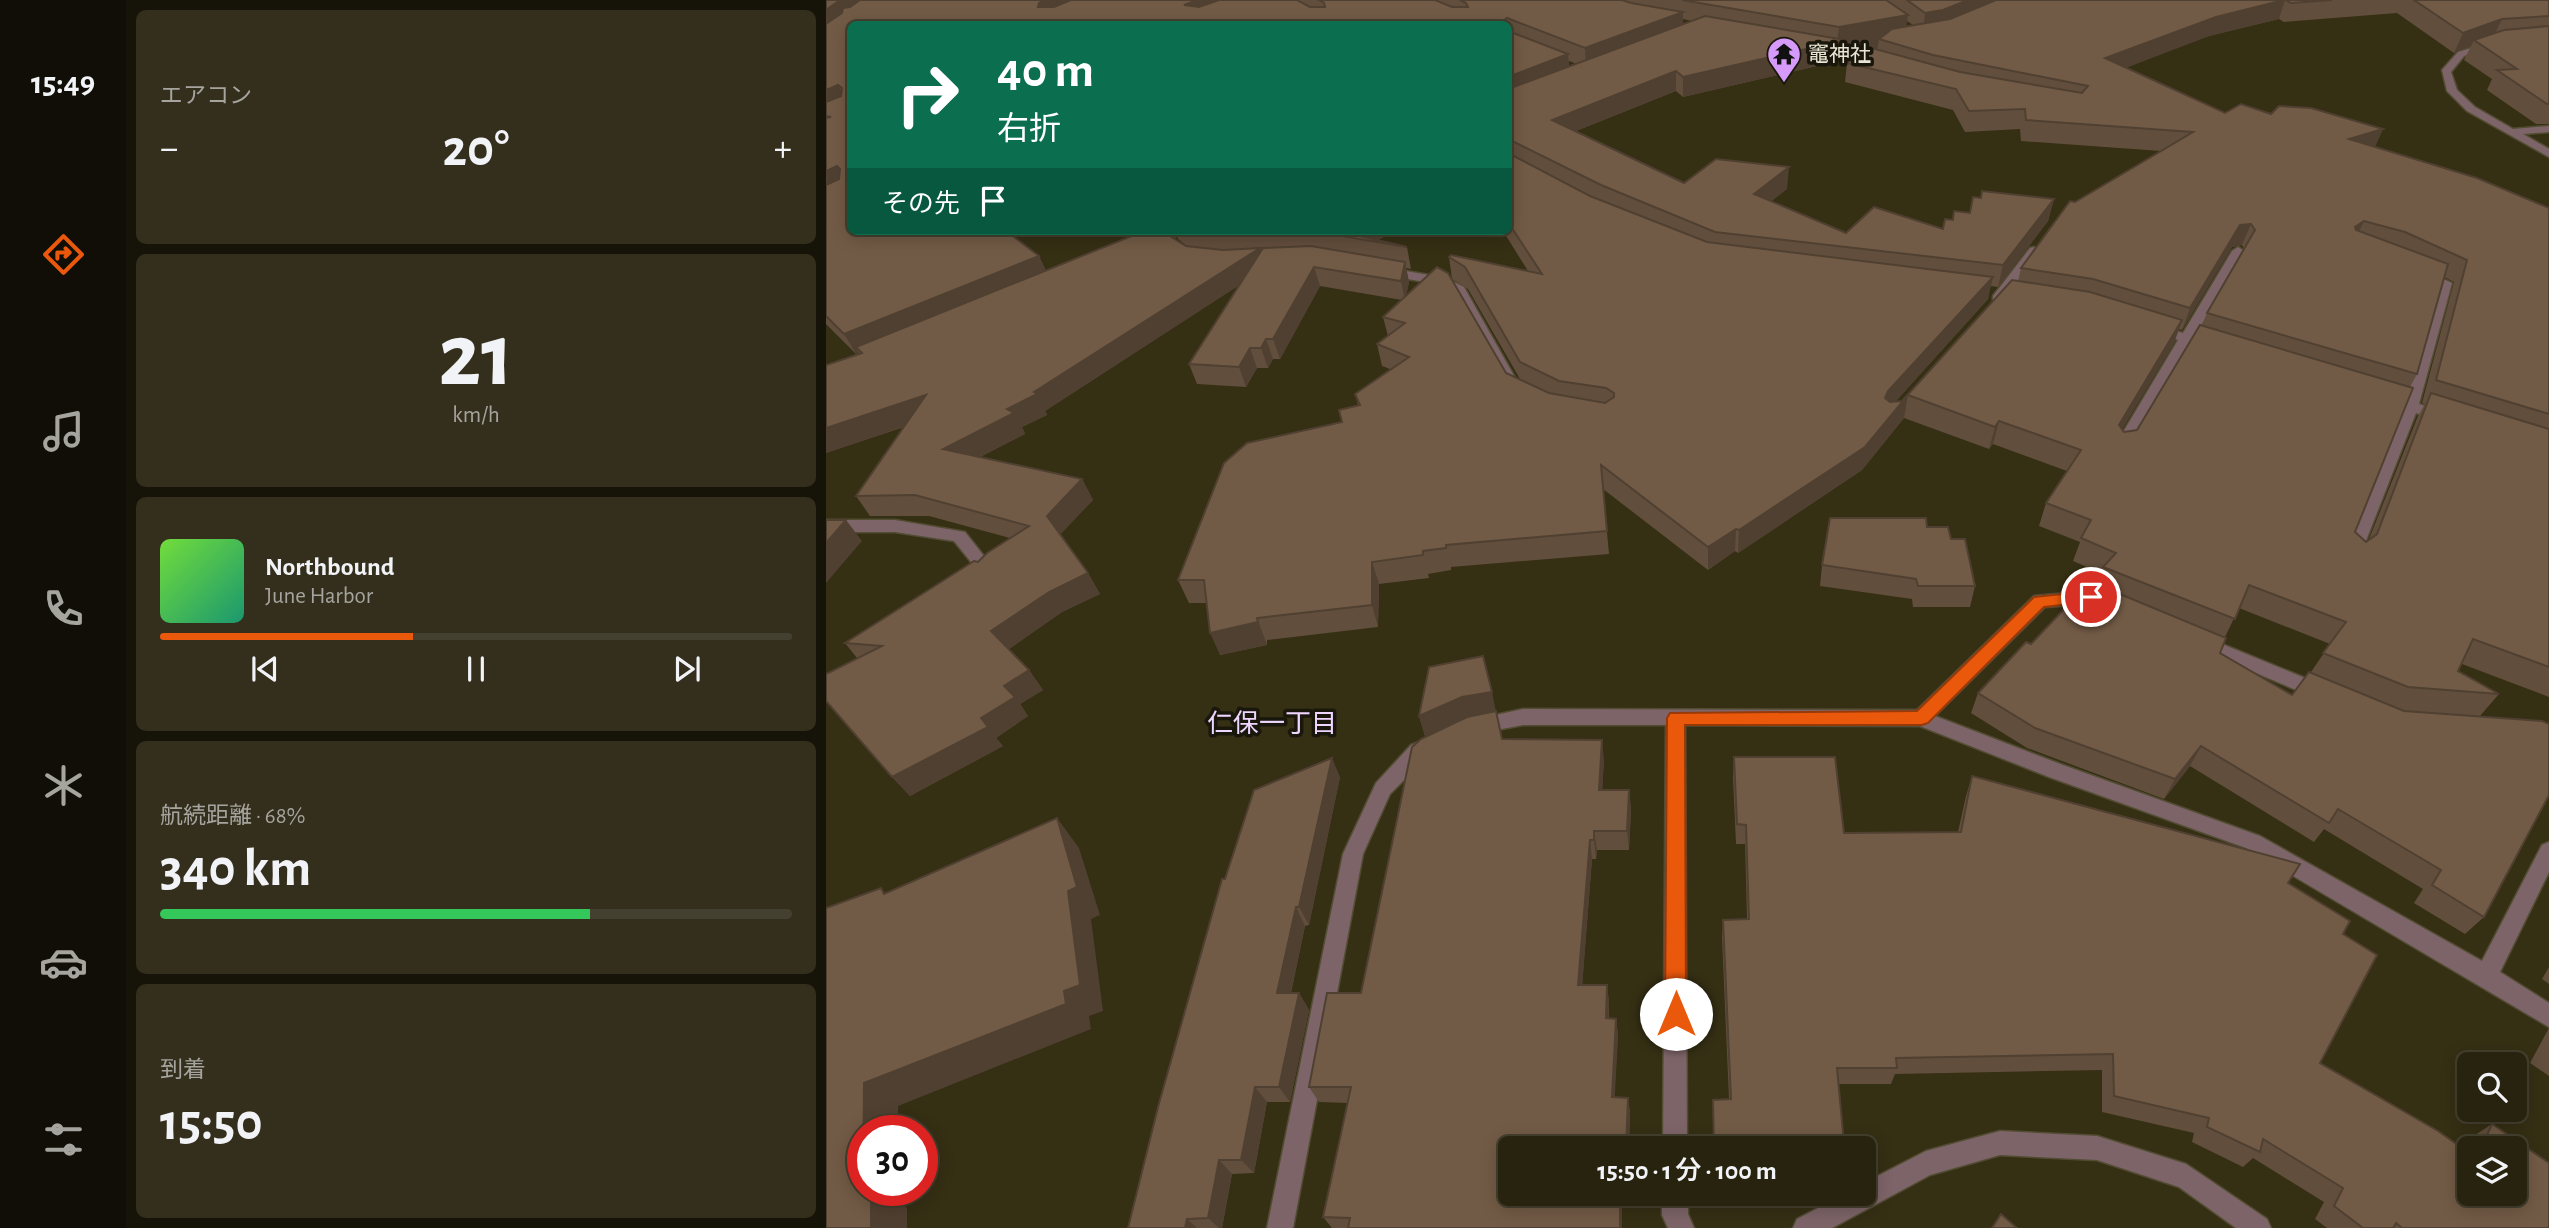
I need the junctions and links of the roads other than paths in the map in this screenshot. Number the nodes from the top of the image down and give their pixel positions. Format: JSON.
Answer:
{"nodes":[{"id":1,"x":1896,"y":42,"type":"edge"},
{"id":2,"x":2507,"y":43,"type":"edge"},
{"id":3,"x":1812,"y":48,"type":"edge"},
{"id":4,"x":1837,"y":52,"type":"junction"},
{"id":5,"x":1863,"y":61,"type":"edge"},
{"id":6,"x":2549,"y":129,"type":"edge"},
{"id":7,"x":2511,"y":132,"type":"junction"},
{"id":8,"x":2549,"y":154,"type":"edge"},
{"id":9,"x":1177,"y":235,"type":"edge"},
{"id":10,"x":2040,"y":243,"type":"edge"},
{"id":11,"x":1138,"y":249,"type":"edge"},
{"id":12,"x":2238,"y":251,"type":"edge"},
{"id":13,"x":1367,"y":268,"type":"edge"},
{"id":14,"x":2412,"y":269,"type":"edge"},
{"id":15,"x":1986,"y":292,"type":"edge"},
{"id":16,"x":2136,"y":323,"type":"edge"},
{"id":17,"x":2186,"y":338,"type":"junction"},
{"id":18,"x":2226,"y":350,"type":"edge"},
{"id":19,"x":1526,"y":395,"type":"edge"},
{"id":20,"x":2371,"y":395,"type":"edge"},
{"id":21,"x":2411,"y":407,"type":"junction"},
{"id":22,"x":2461,"y":422,"type":"edge"},
{"id":23,"x":2121,"y":449,"type":"edge"},
{"id":24,"x":826,"y":526,"type":"edge"},
{"id":25,"x":2352,"y":556,"type":"edge"},
{"id":26,"x":990,"y":574,"type":"edge"},
{"id":27,"x":2116,"y":607,"type":"edge"},
{"id":28,"x":2178,"y":633,"type":"edge"},
{"id":29,"x":2339,"y":700,"type":"edge"},
{"id":30,"x":1676,"y":718,"type":"junction"},
{"id":31,"x":1922,"y":718,"type":"junction"},
{"id":32,"x":2549,"y":850,"type":"edge"},
{"id":33,"x":2486,"y":976,"type":"junction"},
{"id":34,"x":2549,"y":1016,"type":"edge"},
{"id":35,"x":1675,"y":1136,"type":"edge"},
{"id":36,"x":1675,"y":1206,"type":"edge"},
{"id":37,"x":1280,"y":1228,"type":"edge"},
{"id":38,"x":1681,"y":1228,"type":"edge"},
{"id":39,"x":1806,"y":1228,"type":"edge"},
{"id":40,"x":2258,"y":1228,"type":"edge"}],
"edges":[{"from":1,"to":4,"type":"street"},
{"from":2,"to":7,"type":"street"},
{"from":3,"to":4,"type":"street"},
{"from":4,"to":5,"type":"street"},
{"from":6,"to":7,"type":"street"},
{"from":7,"to":8,"type":"street"},
{"from":9,"to":11,"type":"street"},
{"from":10,"to":15,"type":"street"},
{"from":12,"to":17,"type":"street"},
{"from":13,"to":19,"type":"street"},
{"from":14,"to":21,"type":"street"},
{"from":16,"to":17,"type":"street"},
{"from":17,"to":18,"type":"street"},
{"from":17,"to":23,"type":"street"},
{"from":20,"to":21,"type":"street"},
{"from":21,"to":22,"type":"street"},
{"from":21,"to":25,"type":"street"},
{"from":24,"to":26,"type":"street"},
{"from":27,"to":31,"type":"street"},
{"from":28,"to":29,"type":"street"},
{"from":30,"to":31,"type":"street"},
{"from":30,"to":35,"type":"street"},
{"from":30,"to":37,"type":"street"},
{"from":31,"to":33,"type":"street"},
{"from":32,"to":33,"type":"street"},
{"from":33,"to":34,"type":"street"},
{"from":36,"to":38,"type":"street"},
{"from":39,"to":40,"type":"street"}]}
